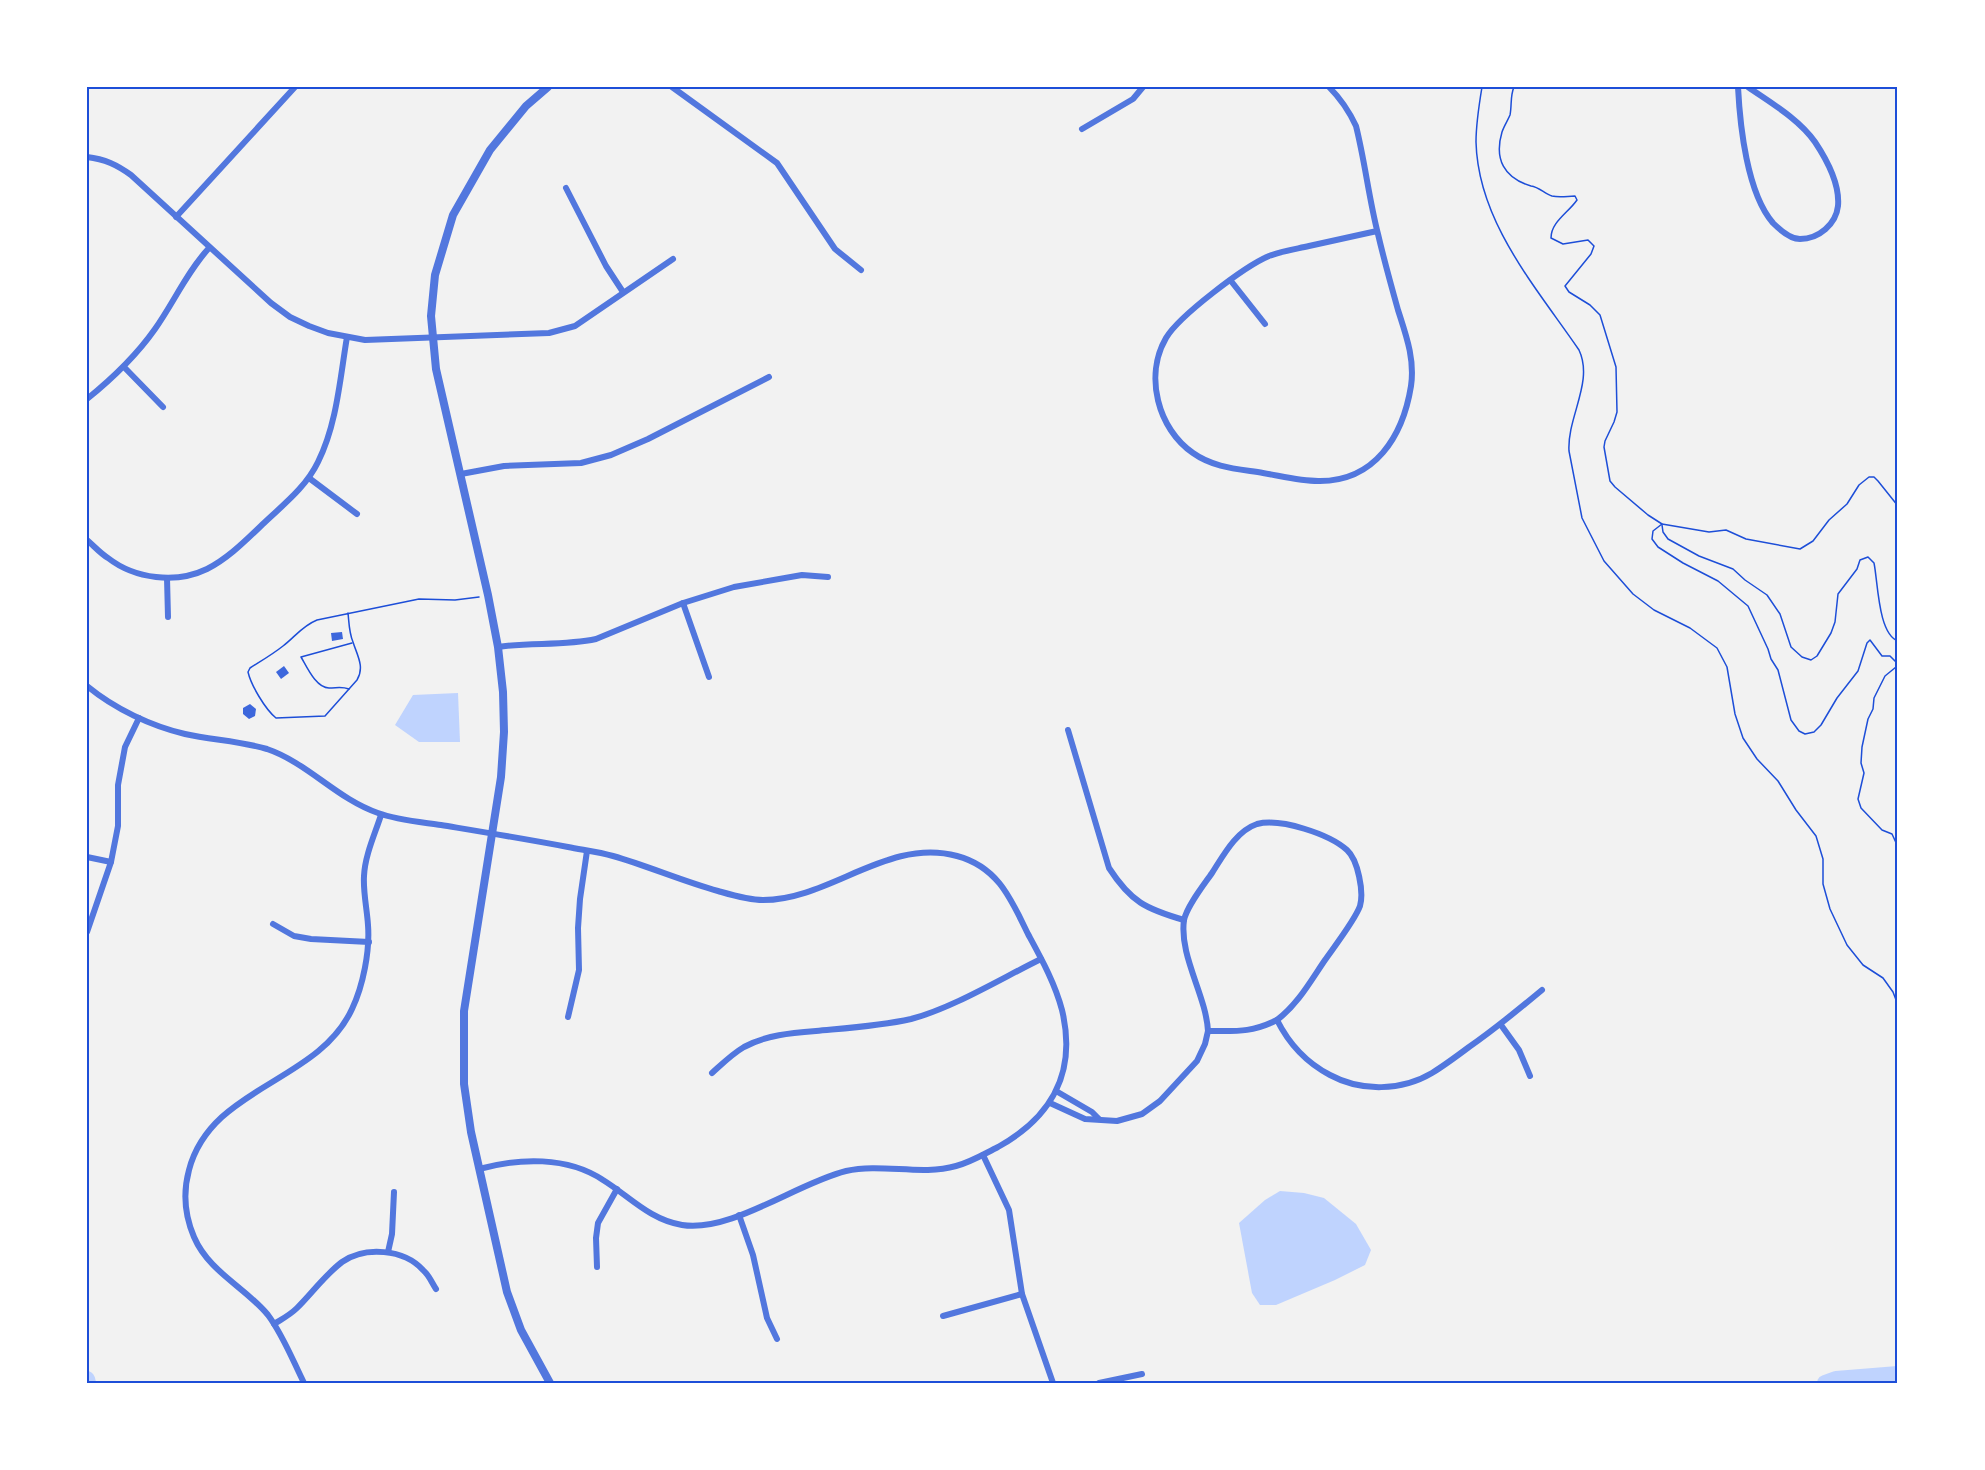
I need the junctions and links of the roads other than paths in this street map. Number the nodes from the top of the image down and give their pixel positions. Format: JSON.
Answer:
{"nodes":[{"id":1,"x":295,"y":87,"type":"edge"},
{"id":2,"x":548,"y":87,"type":"edge"},
{"id":3,"x":672,"y":87,"type":"edge"},
{"id":4,"x":1143,"y":87,"type":"edge"},
{"id":5,"x":1329,"y":87,"type":"edge"},
{"id":6,"x":1738,"y":87,"type":"edge"},
{"id":7,"x":1748,"y":87,"type":"edge"},
{"id":8,"x":1082,"y":129,"type":"dead end"},
{"id":9,"x":87,"y":157,"type":"edge"},
{"id":10,"x":566,"y":188,"type":"dead end"},
{"id":11,"x":176,"y":217,"type":"junction"},
{"id":12,"x":1377,"y":231,"type":"junction"},
{"id":13,"x":209,"y":248,"type":"junction"},
{"id":14,"x":673,"y":259,"type":"dead end"},
{"id":15,"x":861,"y":270,"type":"dead end"},
{"id":16,"x":1231,"y":281,"type":"junction"},
{"id":17,"x":623,"y":292,"type":"junction"},
{"id":18,"x":1265,"y":324,"type":"dead end"},
{"id":19,"x":433,"y":337,"type":"junction"},
{"id":20,"x":347,"y":338,"type":"junction"},
{"id":21,"x":124,"y":367,"type":"junction"},
{"id":22,"x":769,"y":377,"type":"dead end"},
{"id":23,"x":87,"y":399,"type":"edge"},
{"id":24,"x":163,"y":407,"type":"dead end"},
{"id":25,"x":461,"y":474,"type":"junction"},
{"id":26,"x":309,"y":478,"type":"junction"},
{"id":27,"x":357,"y":514,"type":"dead end"},
{"id":28,"x":87,"y":540,"type":"edge"},
{"id":29,"x":828,"y":577,"type":"dead end"},
{"id":30,"x":167,"y":578,"type":"junction"},
{"id":31,"x":682,"y":603,"type":"junction"},
{"id":32,"x":168,"y":617,"type":"dead end"},
{"id":33,"x":498,"y":646,"type":"junction"},
{"id":34,"x":709,"y":677,"type":"dead end"},
{"id":35,"x":87,"y":686,"type":"edge"},
{"id":36,"x":139,"y":718,"type":"junction"},
{"id":37,"x":1068,"y":730,"type":"dead end"},
{"id":38,"x":381,"y":815,"type":"junction"},
{"id":39,"x":492,"y":834,"type":"junction"},
{"id":40,"x":587,"y":851,"type":"junction"},
{"id":41,"x":87,"y":857,"type":"edge"},
{"id":42,"x":111,"y":862,"type":"junction"},
{"id":43,"x":1184,"y":920,"type":"junction"},
{"id":44,"x":273,"y":924,"type":"dead end"},
{"id":45,"x":87,"y":932,"type":"edge"},
{"id":46,"x":369,"y":942,"type":"junction"},
{"id":47,"x":1041,"y":959,"type":"junction"},
{"id":48,"x":1542,"y":990,"type":"dead end"},
{"id":49,"x":568,"y":1017,"type":"dead end"},
{"id":50,"x":1277,"y":1020,"type":"junction"},
{"id":51,"x":1501,"y":1025,"type":"junction"},
{"id":52,"x":1208,"y":1031,"type":"junction"},
{"id":53,"x":712,"y":1073,"type":"dead end"},
{"id":54,"x":1530,"y":1076,"type":"dead end"},
{"id":55,"x":1056,"y":1091,"type":"junction"},
{"id":56,"x":1050,"y":1103,"type":"junction"},
{"id":57,"x":1099,"y":1119,"type":"junction"},
{"id":58,"x":983,"y":1155,"type":"junction"},
{"id":59,"x":479,"y":1169,"type":"junction"},
{"id":60,"x":617,"y":1190,"type":"junction"},
{"id":61,"x":394,"y":1192,"type":"dead end"},
{"id":62,"x":739,"y":1215,"type":"junction"},
{"id":63,"x":388,"y":1252,"type":"junction"},
{"id":64,"x":597,"y":1267,"type":"dead end"},
{"id":65,"x":436,"y":1289,"type":"dead end"},
{"id":66,"x":1023,"y":1294,"type":"junction"},
{"id":67,"x":943,"y":1316,"type":"dead end"},
{"id":68,"x":274,"y":1324,"type":"junction"},
{"id":69,"x":777,"y":1339,"type":"dead end"},
{"id":70,"x":1142,"y":1374,"type":"dead end"},
{"id":71,"x":304,"y":1383,"type":"edge"},
{"id":72,"x":550,"y":1383,"type":"edge"},
{"id":73,"x":1053,"y":1383,"type":"edge"},
{"id":74,"x":1100,"y":1383,"type":"edge"}],
"edges":[{"from":1,"to":11,"type":"street"},
{"from":2,"to":19,"type":"street"},
{"from":3,"to":15,"type":"street"},
{"from":4,"to":8,"type":"street"},
{"from":5,"to":12,"type":"street"},
{"from":6,"to":7,"type":"street"},
{"from":9,"to":11,"type":"street"},
{"from":10,"to":17,"type":"street"},
{"from":11,"to":13,"type":"street"},
{"from":12,"to":16,"type":"street"},
{"from":12,"to":16,"type":"street"},
{"from":13,"to":20,"type":"street"},
{"from":13,"to":21,"type":"street"},
{"from":14,"to":17,"type":"street"},
{"from":16,"to":18,"type":"street"},
{"from":17,"to":19,"type":"street"},
{"from":19,"to":20,"type":"street"},
{"from":19,"to":25,"type":"street"},
{"from":20,"to":26,"type":"street"},
{"from":21,"to":23,"type":"street"},
{"from":21,"to":24,"type":"street"},
{"from":22,"to":25,"type":"street"},
{"from":25,"to":33,"type":"street"},
{"from":26,"to":27,"type":"street"},
{"from":26,"to":30,"type":"street"},
{"from":28,"to":30,"type":"street"},
{"from":29,"to":31,"type":"street"},
{"from":30,"to":32,"type":"street"},
{"from":31,"to":33,"type":"street"},
{"from":31,"to":34,"type":"street"},
{"from":33,"to":39,"type":"street"},
{"from":35,"to":36,"type":"street"},
{"from":36,"to":38,"type":"street"},
{"from":36,"to":42,"type":"street"},
{"from":37,"to":43,"type":"street"},
{"from":38,"to":39,"type":"street"},
{"from":38,"to":46,"type":"street"},
{"from":39,"to":40,"type":"street"},
{"from":39,"to":59,"type":"street"},
{"from":40,"to":47,"type":"street"},
{"from":40,"to":49,"type":"street"},
{"from":41,"to":42,"type":"street"},
{"from":42,"to":45,"type":"street"},
{"from":43,"to":50,"type":"street"},
{"from":43,"to":52,"type":"street"},
{"from":44,"to":46,"type":"street"},
{"from":46,"to":68,"type":"street"},
{"from":47,"to":53,"type":"street"},
{"from":47,"to":55,"type":"street"},
{"from":48,"to":51,"type":"street"},
{"from":50,"to":51,"type":"street"},
{"from":50,"to":52,"type":"street"},
{"from":51,"to":54,"type":"street"},
{"from":52,"to":57,"type":"street"},
{"from":55,"to":56,"type":"street"},
{"from":55,"to":57,"type":"street"},
{"from":56,"to":57,"type":"street"},
{"from":56,"to":58,"type":"street"},
{"from":58,"to":62,"type":"street"},
{"from":58,"to":66,"type":"street"},
{"from":59,"to":60,"type":"street"},
{"from":59,"to":72,"type":"street"},
{"from":60,"to":62,"type":"street"},
{"from":60,"to":64,"type":"street"},
{"from":61,"to":63,"type":"street"},
{"from":62,"to":69,"type":"street"},
{"from":63,"to":65,"type":"street"},
{"from":63,"to":68,"type":"street"},
{"from":66,"to":67,"type":"street"},
{"from":66,"to":73,"type":"street"},
{"from":68,"to":71,"type":"street"},
{"from":70,"to":74,"type":"street"}]}
